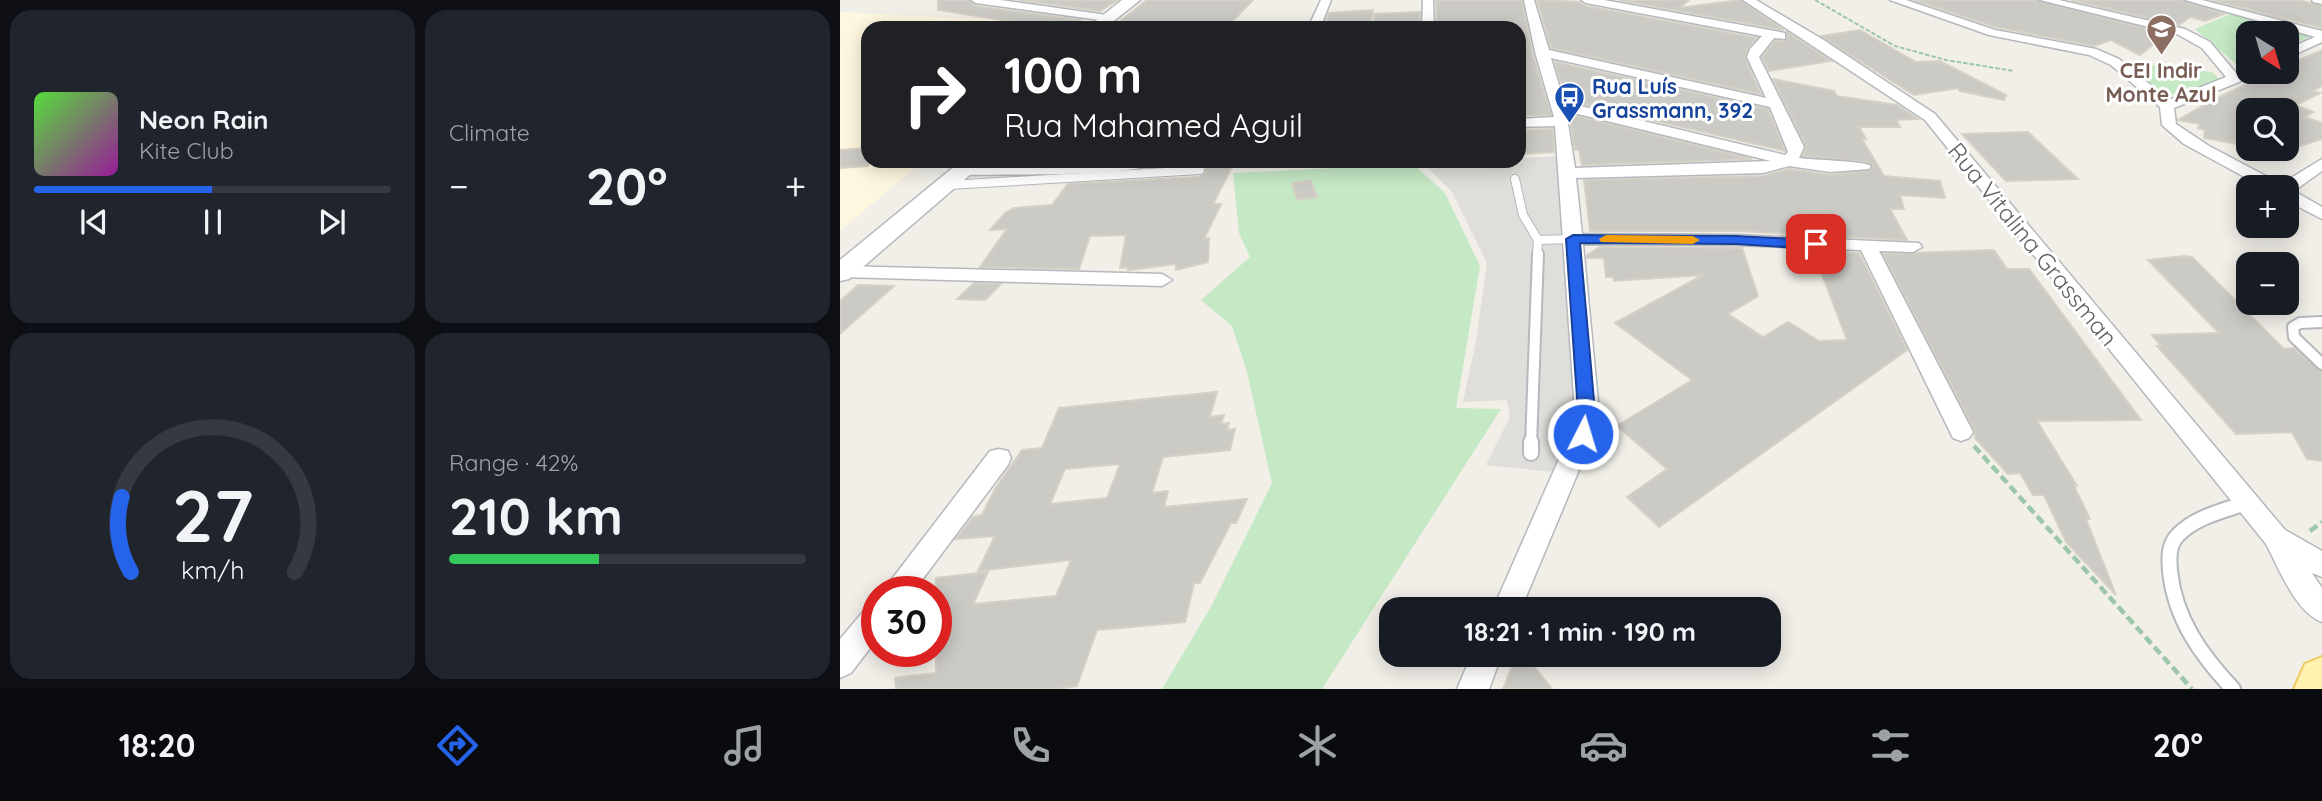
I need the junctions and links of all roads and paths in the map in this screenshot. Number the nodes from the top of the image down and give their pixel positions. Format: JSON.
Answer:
{"nodes":[{"id":1,"x":976,"y":0,"type":"edge"},
{"id":2,"x":1132,"y":0,"type":"edge"},
{"id":3,"x":1326,"y":0,"type":"edge"},
{"id":4,"x":1427,"y":0,"type":"edge"},
{"id":5,"x":1529,"y":0,"type":"edge"},
{"id":6,"x":1586,"y":0,"type":"edge"},
{"id":7,"x":1748,"y":0,"type":"edge"},
{"id":8,"x":1815,"y":0,"type":"edge"},
{"id":9,"x":1895,"y":0,"type":"edge"},
{"id":10,"x":2045,"y":0,"type":"edge"},
{"id":11,"x":2190,"y":0,"type":"edge"},
{"id":12,"x":2317,"y":0,"type":"edge"},
{"id":13,"x":2322,"y":1,"type":"edge"},
{"id":14,"x":1090,"y":21,"type":"edge"},
{"id":15,"x":1104,"y":21,"type":"edge"},
{"id":16,"x":1317,"y":21,"type":"edge"},
{"id":17,"x":1428,"y":21,"type":"edge"},
{"id":18,"x":1771,"y":34,"type":"junction"},
{"id":19,"x":2322,"y":37,"type":"edge"},
{"id":20,"x":1818,"y":42,"type":"junction"},
{"id":21,"x":2300,"y":48,"type":"edge"},
{"id":22,"x":1541,"y":52,"type":"junction"},
{"id":23,"x":2014,"y":71,"type":"dead end"},
{"id":24,"x":2234,"y":79,"type":"joint"},
{"id":25,"x":1774,"y":104,"type":"junction"},
{"id":26,"x":1558,"y":105,"type":"junction"},
{"id":27,"x":2167,"y":106,"type":"junction"},
{"id":28,"x":1562,"y":121,"type":"junction"},
{"id":29,"x":1526,"y":123,"type":"edge"},
{"id":30,"x":1789,"y":161,"type":"junction"},
{"id":31,"x":2322,"y":164,"type":"edge"},
{"id":32,"x":1863,"y":166,"type":"dead end"},
{"id":33,"x":993,"y":168,"type":"edge"},
{"id":34,"x":960,"y":169,"type":"edge"},
{"id":35,"x":1200,"y":170,"type":"dead end"},
{"id":36,"x":1568,"y":173,"type":"junction"},
{"id":37,"x":2254,"y":175,"type":"edge"},
{"id":38,"x":1515,"y":179,"type":"dead end"},
{"id":39,"x":2299,"y":180,"type":"edge"},
{"id":40,"x":2299,"y":201,"type":"edge"},
{"id":41,"x":2322,"y":214,"type":"edge"},
{"id":42,"x":1573,"y":239,"type":"junction"},
{"id":43,"x":1538,"y":240,"type":"junction"},
{"id":44,"x":1868,"y":247,"type":"junction"},
{"id":45,"x":1913,"y":247,"type":"dead end"},
{"id":46,"x":841,"y":268,"type":"edge"},
{"id":47,"x":1162,"y":280,"type":"dead end"},
{"id":48,"x":2322,"y":322,"type":"edge"},
{"id":49,"x":2322,"y":364,"type":"edge"},
{"id":50,"x":1961,"y":432,"type":"joint"},
{"id":51,"x":1531,"y":453,"type":"dead end"},
{"id":52,"x":999,"y":458,"type":"dead end"},
{"id":53,"x":2246,"y":503,"type":"junction"},
{"id":54,"x":2275,"y":536,"type":"junction"},
{"id":55,"x":2322,"y":565,"type":"edge"},
{"id":56,"x":908,"y":576,"type":"edge"},
{"id":57,"x":1512,"y":597,"type":"edge"},
{"id":58,"x":2322,"y":609,"type":"edge"},
{"id":59,"x":861,"y":636,"type":"edge"},
{"id":60,"x":840,"y":663,"type":"edge"},
{"id":61,"x":1482,"y":667,"type":"edge"},
{"id":62,"x":2322,"y":681,"type":"edge"},
{"id":63,"x":1473,"y":689,"type":"edge"},
{"id":64,"x":2192,"y":689,"type":"edge"},
{"id":65,"x":2233,"y":689,"type":"edge"},
{"id":66,"x":2319,"y":689,"type":"edge"}],
"edges":[{"from":1,"to":14,"type":"street"},
{"from":2,"to":15,"type":"main road"},
{"from":3,"to":16,"type":"street"},
{"from":4,"to":17,"type":"street"},
{"from":5,"to":22,"type":"street"},
{"from":6,"to":18,"type":"street"},
{"from":7,"to":20,"type":"street","name":"Rua Vitalina Grassman"},
{"from":8,"to":23,"type":"path"},
{"from":9,"to":27,"type":"street"},
{"from":10,"to":24,"type":"street"},
{"from":11,"to":19,"type":"street"},
{"from":12,"to":13,"type":"street"},
{"from":18,"to":20,"type":"street"},
{"from":18,"to":25,"type":"street"},
{"from":19,"to":21,"type":"street"},
{"from":20,"to":53,"type":"street","name":"Rua Vitalina Grassman"},
{"from":22,"to":25,"type":"street"},
{"from":22,"to":26,"type":"street"},
{"from":24,"to":27,"type":"street"},
{"from":25,"to":30,"type":"street"},
{"from":26,"to":28,"type":"street"},
{"from":26,"to":30,"type":"street"},
{"from":27,"to":37,"type":"street"},
{"from":28,"to":29,"type":"street"},
{"from":28,"to":36,"type":"street"},
{"from":30,"to":32,"type":"street"},
{"from":30,"to":36,"type":"street"},
{"from":31,"to":39,"type":"street"},
{"from":33,"to":34,"type":"street"},
{"from":34,"to":35,"type":"lane"},
{"from":34,"to":46,"type":"main road"},
{"from":36,"to":42,"type":"street"},
{"from":38,"to":43,"type":"lane"},
{"from":40,"to":41,"type":"street"},
{"from":42,"to":43,"type":"lane"},
{"from":42,"to":44,"type":"street"},
{"from":42,"to":57,"type":"street"},
{"from":43,"to":51,"type":"lane"},
{"from":44,"to":45,"type":"street"},
{"from":44,"to":50,"type":"street"},
{"from":46,"to":47,"type":"street"},
{"from":48,"to":49,"type":"lane"},
{"from":50,"to":64,"type":"path"},
{"from":52,"to":56,"type":"street"},
{"from":53,"to":54,"type":"street","name":"Rua Vitalina Grassman"},
{"from":53,"to":65,"type":"lane"},
{"from":54,"to":55,"type":"street","name":"Rua Vitalina Grassman"},
{"from":54,"to":58,"type":"street","name":"Rua Vitalina Grassman"},
{"from":59,"to":60,"type":"street"},
{"from":61,"to":63,"type":"street"},
{"from":62,"to":66,"type":"main road"}]}
